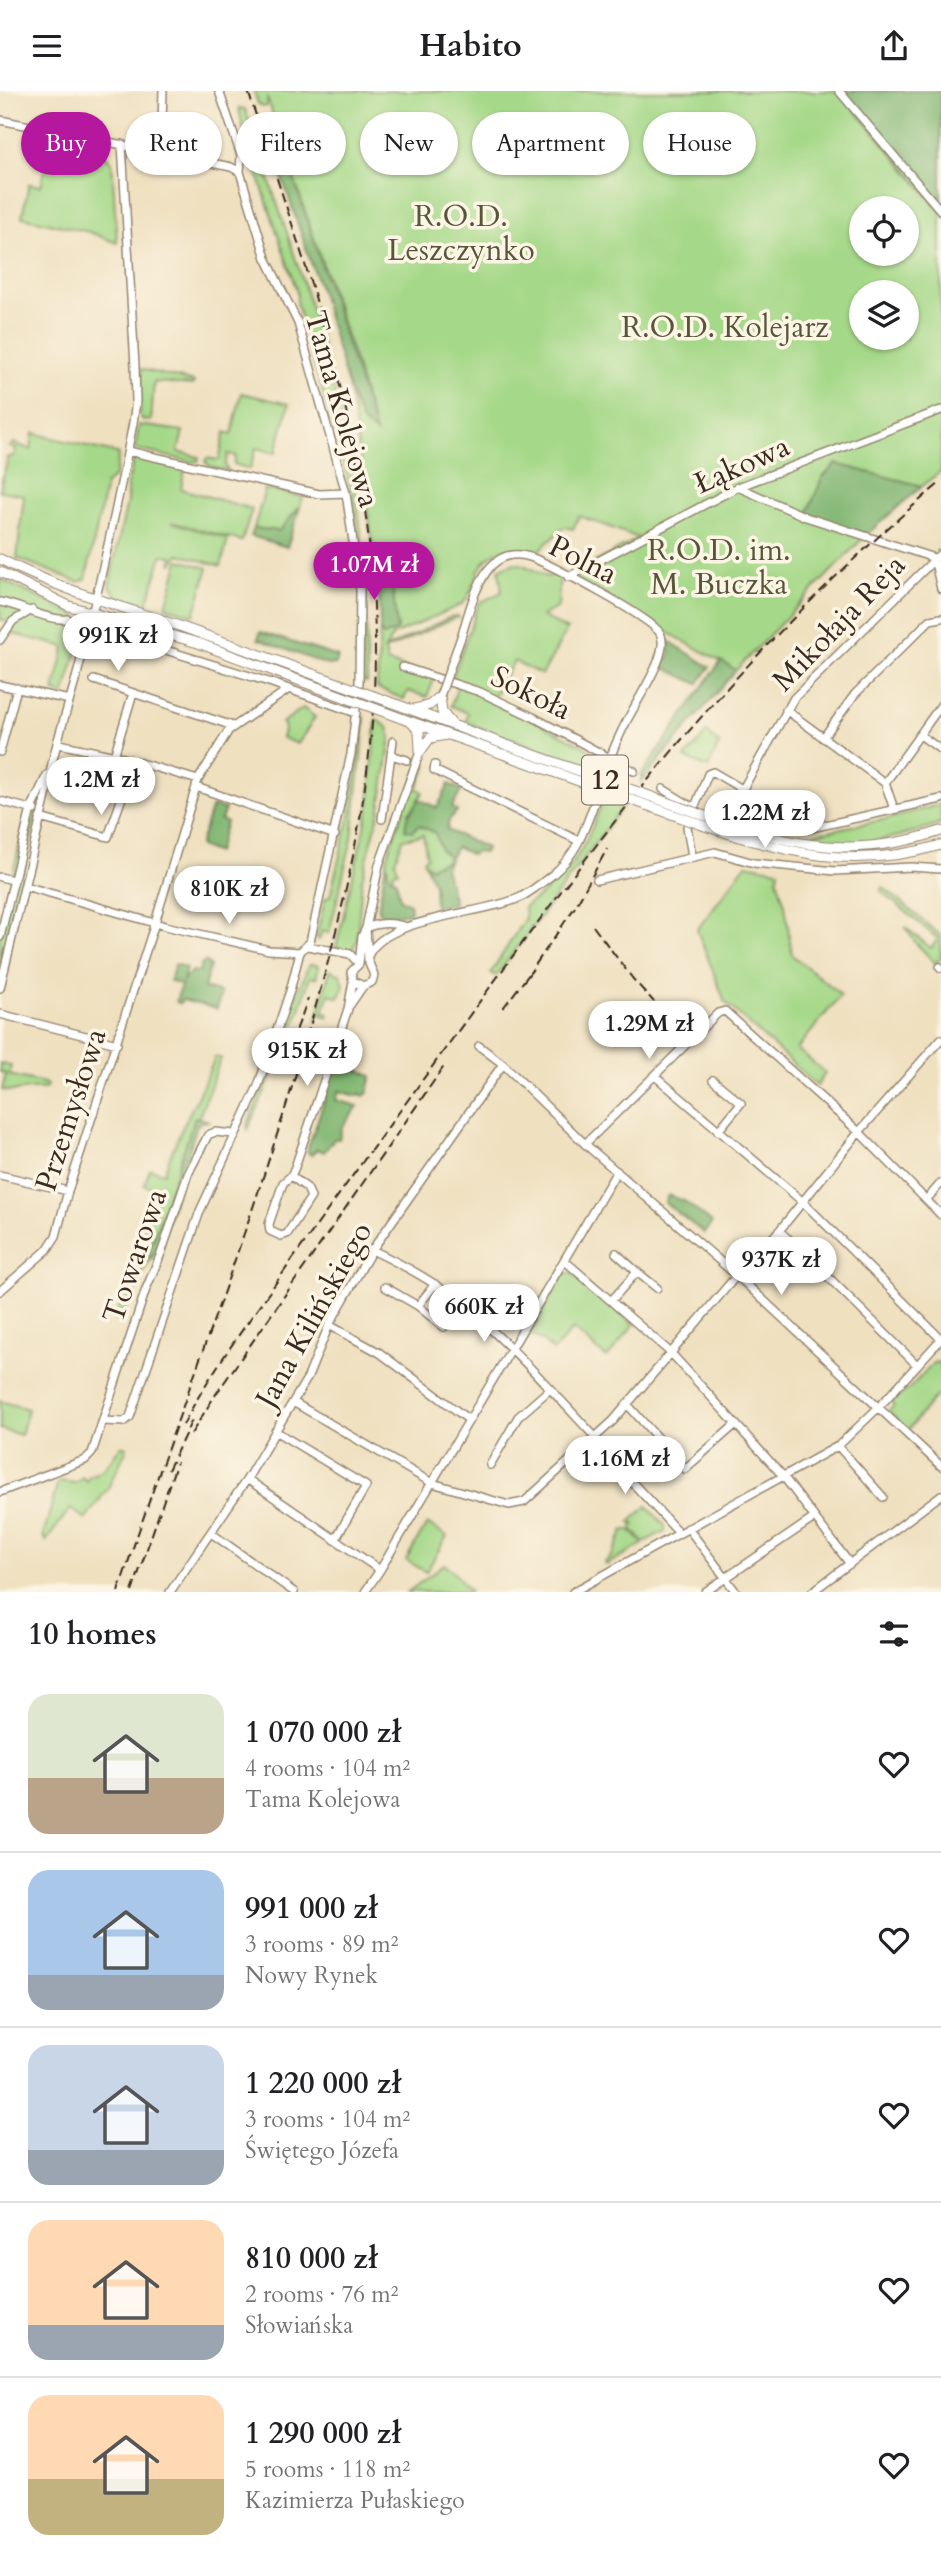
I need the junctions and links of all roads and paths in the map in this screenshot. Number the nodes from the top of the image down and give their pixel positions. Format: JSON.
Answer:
{"nodes":[{"id":1,"x":163,"y":91,"type":"edge"},
{"id":2,"x":219,"y":91,"type":"edge"},
{"id":3,"x":839,"y":91,"type":"edge"},
{"id":4,"x":163,"y":112,"type":"edge"},
{"id":5,"x":0,"y":120,"type":"edge"},
{"id":6,"x":236,"y":140,"type":"edge"},
{"id":7,"x":122,"y":144,"type":"junction"},
{"id":8,"x":125,"y":145,"type":"edge"},
{"id":9,"x":241,"y":175,"type":"edge"},
{"id":10,"x":941,"y":211,"type":"edge"},
{"id":11,"x":941,"y":410,"type":"edge"},
{"id":12,"x":128,"y":451,"type":"junction"},
{"id":13,"x":738,"y":487,"type":"junction"},
{"id":14,"x":346,"y":493,"type":"junction"},
{"id":15,"x":941,"y":553,"type":"edge"},
{"id":16,"x":934,"y":558,"type":"junction"},
{"id":17,"x":0,"y":559,"type":"edge"},
{"id":18,"x":0,"y":572,"type":"edge"},
{"id":19,"x":568,"y":577,"type":"junction"},
{"id":20,"x":941,"y":589,"type":"edge"},
{"id":21,"x":96,"y":600,"type":"junction"},
{"id":22,"x":2,"y":602,"type":"edge"},
{"id":23,"x":32,"y":610,"type":"junction"},
{"id":24,"x":92,"y":614,"type":"junction"},
{"id":25,"x":941,"y":618,"type":"edge"},
{"id":26,"x":68,"y":619,"type":"dead end"},
{"id":27,"x":13,"y":621,"type":"junction"},
{"id":28,"x":111,"y":633,"type":"dead end"},
{"id":29,"x":2,"y":638,"type":"edge"},
{"id":30,"x":270,"y":663,"type":"junction"},
{"id":31,"x":403,"y":667,"type":"dead end"},
{"id":32,"x":94,"y":680,"type":"dead end"},
{"id":33,"x":0,"y":685,"type":"edge"},
{"id":34,"x":17,"y":688,"type":"junction"},
{"id":35,"x":289,"y":689,"type":"junction"},
{"id":36,"x":133,"y":693,"type":"junction"},
{"id":37,"x":440,"y":696,"type":"junction"},
{"id":38,"x":65,"y":699,"type":"dead end"},
{"id":39,"x":941,"y":705,"type":"edge"},
{"id":40,"x":412,"y":710,"type":"junction"},
{"id":41,"x":786,"y":711,"type":"junction"},
{"id":42,"x":356,"y":713,"type":"junction"},
{"id":43,"x":409,"y":721,"type":"junction"},
{"id":44,"x":453,"y":725,"type":"junction"},
{"id":45,"x":233,"y":726,"type":"junction"},
{"id":46,"x":449,"y":735,"type":"junction"},
{"id":47,"x":920,"y":735,"type":"junction"},
{"id":48,"x":823,"y":738,"type":"junction"},
{"id":49,"x":393,"y":741,"type":"dead end"},
{"id":50,"x":59,"y":744,"type":"junction"},
{"id":51,"x":941,"y":750,"type":"edge"},
{"id":52,"x":0,"y":752,"type":"edge"},
{"id":53,"x":420,"y":752,"type":"junction"},
{"id":54,"x":114,"y":755,"type":"junction"},
{"id":55,"x":391,"y":755,"type":"junction"},
{"id":56,"x":609,"y":759,"type":"junction"},
{"id":57,"x":407,"y":760,"type":"dead end"},
{"id":58,"x":135,"y":761,"type":"junction"},
{"id":59,"x":435,"y":765,"type":"dead end"},
{"id":60,"x":634,"y":771,"type":"dead end"},
{"id":61,"x":50,"y":772,"type":"junction"},
{"id":62,"x":885,"y":783,"type":"junction"},
{"id":63,"x":197,"y":784,"type":"junction"},
{"id":64,"x":663,"y":789,"type":"dead end"},
{"id":65,"x":742,"y":789,"type":"junction"},
{"id":66,"x":941,"y":799,"type":"edge"},
{"id":67,"x":0,"y":801,"type":"edge"},
{"id":68,"x":735,"y":803,"type":"dead end"},
{"id":69,"x":694,"y":807,"type":"junction"},
{"id":70,"x":31,"y":809,"type":"junction"},
{"id":71,"x":894,"y":809,"type":"junction"},
{"id":72,"x":41,"y":815,"type":"junction"},
{"id":73,"x":382,"y":819,"type":"dead end"},
{"id":74,"x":706,"y":822,"type":"junction"},
{"id":75,"x":807,"y":829,"type":"dead end"},
{"id":76,"x":941,"y":831,"type":"edge"},
{"id":77,"x":335,"y":835,"type":"junction"},
{"id":78,"x":579,"y":841,"type":"junction"},
{"id":79,"x":941,"y":845,"type":"edge"},
{"id":80,"x":692,"y":856,"type":"junction"},
{"id":81,"x":941,"y":869,"type":"edge"},
{"id":82,"x":0,"y":877,"type":"edge"},
{"id":83,"x":13,"y":880,"type":"junction"},
{"id":84,"x":597,"y":880,"type":"dead end"},
{"id":85,"x":25,"y":886,"type":"junction"},
{"id":86,"x":370,"y":907,"type":"junction"},
{"id":87,"x":155,"y":923,"type":"junction"},
{"id":88,"x":380,"y":923,"type":"junction"},
{"id":89,"x":406,"y":926,"type":"junction"},
{"id":90,"x":366,"y":928,"type":"junction"},
{"id":91,"x":0,"y":937,"type":"edge"},
{"id":92,"x":384,"y":938,"type":"junction"},
{"id":93,"x":308,"y":946,"type":"junction"},
{"id":94,"x":300,"y":953,"type":"junction"},
{"id":95,"x":368,"y":956,"type":"junction"},
{"id":96,"x":370,"y":966,"type":"junction"},
{"id":97,"x":356,"y":967,"type":"junction"},
{"id":98,"x":353,"y":981,"type":"junction"},
{"id":99,"x":363,"y":986,"type":"junction"},
{"id":100,"x":0,"y":988,"type":"edge"},
{"id":101,"x":348,"y":1009,"type":"junction"},
{"id":102,"x":0,"y":1014,"type":"edge"},
{"id":103,"x":941,"y":1039,"type":"edge"},
{"id":104,"x":117,"y":1044,"type":"junction"},
{"id":105,"x":479,"y":1045,"type":"dead end"},
{"id":106,"x":503,"y":1064,"type":"junction"},
{"id":107,"x":655,"y":1076,"type":"junction"},
{"id":108,"x":713,"y":1080,"type":"dead end"},
{"id":109,"x":718,"y":1131,"type":"junction"},
{"id":110,"x":859,"y":1132,"type":"junction"},
{"id":111,"x":234,"y":1134,"type":"junction"},
{"id":112,"x":585,"y":1143,"type":"junction"},
{"id":113,"x":617,"y":1171,"type":"junction"},
{"id":114,"x":0,"y":1175,"type":"edge"},
{"id":115,"x":291,"y":1176,"type":"junction"},
{"id":116,"x":941,"y":1183,"type":"edge"},
{"id":117,"x":68,"y":1191,"type":"junction"},
{"id":118,"x":927,"y":1199,"type":"junction"},
{"id":119,"x":803,"y":1202,"type":"junction"},
{"id":120,"x":941,"y":1215,"type":"edge"},
{"id":121,"x":779,"y":1231,"type":"junction"},
{"id":122,"x":372,"y":1250,"type":"junction"},
{"id":123,"x":616,"y":1253,"type":"dead end"},
{"id":124,"x":565,"y":1261,"type":"junction"},
{"id":125,"x":637,"y":1272,"type":"junction"},
{"id":126,"x":737,"y":1275,"type":"junction"},
{"id":127,"x":435,"y":1284,"type":"junction"},
{"id":128,"x":385,"y":1287,"type":"dead end"},
{"id":129,"x":657,"y":1288,"type":"dead end"},
{"id":130,"x":0,"y":1291,"type":"edge"},
{"id":131,"x":611,"y":1301,"type":"junction"},
{"id":132,"x":418,"y":1306,"type":"junction"},
{"id":133,"x":328,"y":1325,"type":"junction"},
{"id":134,"x":444,"y":1327,"type":"dead end"},
{"id":135,"x":941,"y":1339,"type":"edge"},
{"id":136,"x":934,"y":1346,"type":"junction"},
{"id":137,"x":511,"y":1350,"type":"junction"},
{"id":138,"x":671,"y":1353,"type":"junction"},
{"id":139,"x":941,"y":1353,"type":"edge"},
{"id":140,"x":917,"y":1365,"type":"junction"},
{"id":141,"x":550,"y":1389,"type":"junction"},
{"id":142,"x":293,"y":1402,"type":"junction"},
{"id":143,"x":627,"y":1404,"type":"junction"},
{"id":144,"x":879,"y":1407,"type":"junction"},
{"id":145,"x":469,"y":1420,"type":"junction"},
{"id":146,"x":103,"y":1421,"type":"junction"},
{"id":147,"x":736,"y":1424,"type":"junction"},
{"id":148,"x":275,"y":1431,"type":"junction"},
{"id":149,"x":594,"y":1439,"type":"junction"},
{"id":150,"x":838,"y":1446,"type":"junction"},
{"id":151,"x":490,"y":1465,"type":"dead end"},
{"id":152,"x":941,"y":1466,"type":"edge"},
{"id":153,"x":783,"y":1476,"type":"junction"},
{"id":154,"x":247,"y":1479,"type":"junction"},
{"id":155,"x":432,"y":1483,"type":"junction"},
{"id":156,"x":0,"y":1492,"type":"edge"},
{"id":157,"x":941,"y":1495,"type":"edge"},
{"id":158,"x":883,"y":1497,"type":"dead end"},
{"id":159,"x":814,"y":1518,"type":"junction"},
{"id":160,"x":688,"y":1528,"type":"junction"},
{"id":161,"x":678,"y":1532,"type":"junction"},
{"id":162,"x":211,"y":1533,"type":"junction"},
{"id":163,"x":335,"y":1539,"type":"junction"},
{"id":164,"x":850,"y":1564,"type":"junction"},
{"id":165,"x":380,"y":1570,"type":"junction"},
{"id":166,"x":726,"y":1578,"type":"junction"},
{"id":167,"x":170,"y":1592,"type":"edge"},
{"id":168,"x":294,"y":1592,"type":"edge"},
{"id":169,"x":365,"y":1592,"type":"edge"},
{"id":170,"x":573,"y":1592,"type":"edge"},
{"id":171,"x":705,"y":1592,"type":"edge"},
{"id":172,"x":736,"y":1592,"type":"edge"},
{"id":173,"x":812,"y":1592,"type":"edge"}],
"edges":[{"from":1,"to":4,"type":"street"},
{"from":2,"to":6,"type":"street","name":"Tama Kolejowa"},
{"from":3,"to":10,"type":"street"},
{"from":5,"to":7,"type":"street"},
{"from":7,"to":8,"type":"street"},
{"from":7,"to":12,"type":"street"},
{"from":9,"to":14,"type":"street","name":"Tama Kolejowa"},
{"from":11,"to":13,"type":"street","name":"Łąkowa"},
{"from":12,"to":14,"type":"street"},
{"from":12,"to":21,"type":"street"},
{"from":13,"to":16,"type":"street"},
{"from":13,"to":19,"type":"street","name":"Łąkowa"},
{"from":14,"to":42,"type":"street","name":"Tama Kolejowa"},
{"from":15,"to":16,"type":"street","name":"Mikołaja Reja"},
{"from":16,"to":20,"type":"street"},
{"from":16,"to":41,"type":"street","name":"Mikołaja Reja"},
{"from":17,"to":21,"type":"main road","number":"12"},
{"from":18,"to":24,"type":"main road","number":"12"},
{"from":19,"to":37,"type":"street","name":"Polna","bridge":true},
{"from":19,"to":56,"type":"street","name":"Polna"},
{"from":21,"to":24,"type":"street"},
{"from":21,"to":30,"type":"main road","number":"12"},
{"from":22,"to":23,"type":"street"},
{"from":22,"to":27,"type":"street"},
{"from":23,"to":26,"type":"street"},
{"from":23,"to":27,"type":"street"},
{"from":24,"to":30,"type":"main road","number":"12"},
{"from":24,"to":50,"type":"street"},
{"from":25,"to":48,"type":"street"},
{"from":27,"to":29,"type":"street"},
{"from":28,"to":35,"type":"street"},
{"from":30,"to":40,"type":"main road","number":"12","bridge":true},
{"from":30,"to":43,"type":"main road","number":"12","bridge":true},
{"from":31,"to":56,"type":"street","name":"Sokoła"},
{"from":32,"to":36,"type":"street"},
{"from":33,"to":34,"type":"street"},
{"from":34,"to":38,"type":"street"},
{"from":34,"to":52,"type":"street"},
{"from":35,"to":42,"type":"street"},
{"from":35,"to":45,"type":"street"},
{"from":36,"to":45,"type":"street"},
{"from":36,"to":54,"type":"street"},
{"from":37,"to":40,"type":"main road"},
{"from":37,"to":44,"type":"main road"},
{"from":39,"to":47,"type":"street"},
{"from":40,"to":44,"type":"main road","number":"12"},
{"from":41,"to":48,"type":"street"},
{"from":41,"to":65,"type":"street","name":"Mikołaja Reja"},
{"from":42,"to":77,"type":"street","name":"Tama Kolejowa"},
{"from":43,"to":46,"type":"main road","number":"12"},
{"from":43,"to":53,"type":"main road"},
{"from":44,"to":74,"type":"main road","number":"12","bridge":true},
{"from":45,"to":63,"type":"street","name":"Przemysłowa"},
{"from":46,"to":53,"type":"main road"},
{"from":46,"to":74,"type":"main road","number":"12","bridge":true},
{"from":47,"to":51,"type":"street"},
{"from":47,"to":62,"type":"street"},
{"from":48,"to":62,"type":"street"},
{"from":49,"to":55,"type":"street"},
{"from":50,"to":54,"type":"street"},
{"from":50,"to":61,"type":"street"},
{"from":53,"to":86,"type":"street"},
{"from":54,"to":58,"type":"street"},
{"from":55,"to":57,"type":"street"},
{"from":55,"to":73,"type":"street"},
{"from":56,"to":60,"type":"street","name":"Sokoła"},
{"from":56,"to":78,"type":"street"},
{"from":58,"to":63,"type":"street"},
{"from":58,"to":72,"type":"street"},
{"from":59,"to":78,"type":"street"},
{"from":61,"to":70,"type":"street"},
{"from":61,"to":72,"type":"street"},
{"from":62,"to":71,"type":"street"},
{"from":63,"to":77,"type":"street"},
{"from":63,"to":87,"type":"street","name":"Przemysłowa"},
{"from":64,"to":69,"type":"street"},
{"from":65,"to":68,"type":"street","name":"Mikołaja Reja"},
{"from":65,"to":69,"type":"street"},
{"from":66,"to":71,"type":"street"},
{"from":67,"to":70,"type":"street"},
{"from":69,"to":80,"type":"street"},
{"from":70,"to":72,"type":"street"},
{"from":70,"to":83,"type":"street"},
{"from":71,"to":75,"type":"street"},
{"from":72,"to":85,"type":"street"},
{"from":74,"to":76,"type":"main road","number":"12"},
{"from":74,"to":79,"type":"main road","number":"12"},
{"from":77,"to":93,"type":"street","name":"Tama Kolejowa"},
{"from":78,"to":89,"type":"street"},
{"from":80,"to":81,"type":"street"},
{"from":80,"to":84,"type":"street"},
{"from":82,"to":83,"type":"street"},
{"from":83,"to":91,"type":"street"},
{"from":85,"to":87,"type":"street"},
{"from":85,"to":100,"type":"street"},
{"from":86,"to":88,"type":"street"},
{"from":86,"to":90,"type":"street"},
{"from":87,"to":94,"type":"street"},
{"from":87,"to":104,"type":"street","name":"Przemysłowa"},
{"from":88,"to":89,"type":"street"},
{"from":88,"to":90,"type":"street"},
{"from":89,"to":92,"type":"street"},
{"from":90,"to":92,"type":"street"},
{"from":90,"to":95,"type":"street"},
{"from":90,"to":97,"type":"street"},
{"from":92,"to":95,"type":"street"},
{"from":93,"to":94,"type":"street"},
{"from":93,"to":97,"type":"street"},
{"from":94,"to":111,"type":"street","name":"Towarowa"},
{"from":95,"to":96,"type":"street"},
{"from":96,"to":97,"type":"street"},
{"from":96,"to":99,"type":"street"},
{"from":97,"to":98,"type":"street"},
{"from":98,"to":99,"type":"street"},
{"from":98,"to":101,"type":"street"},
{"from":99,"to":101,"type":"street"},
{"from":101,"to":115,"type":"street"},
{"from":102,"to":104,"type":"street"},
{"from":103,"to":110,"type":"street"},
{"from":104,"to":117,"type":"street","name":"Przemysłowa"},
{"from":105,"to":106,"type":"street"},
{"from":106,"to":112,"type":"street"},
{"from":106,"to":122,"type":"street","name":"Jana Kilińskiego"},
{"from":107,"to":109,"type":"street"},
{"from":107,"to":110,"type":"street"},
{"from":107,"to":112,"type":"street"},
{"from":108,"to":109,"type":"street"},
{"from":109,"to":119,"type":"street"},
{"from":110,"to":118,"type":"street"},
{"from":110,"to":119,"type":"street"},
{"from":111,"to":146,"type":"street","name":"Towarowa"},
{"from":111,"to":146,"type":"street","name":"Towarowa"},
{"from":112,"to":113,"type":"street"},
{"from":113,"to":124,"type":"street"},
{"from":113,"to":126,"type":"street"},
{"from":114,"to":117,"type":"street"},
{"from":115,"to":115,"type":"street"},
{"from":116,"to":118,"type":"street"},
{"from":117,"to":130,"type":"street","name":"Przemysłowa"},
{"from":118,"to":120,"type":"street"},
{"from":119,"to":121,"type":"street"},
{"from":119,"to":135,"type":"street"},
{"from":121,"to":126,"type":"street"},
{"from":121,"to":140,"type":"street"},
{"from":122,"to":127,"type":"street"},
{"from":122,"to":133,"type":"street","name":"Jana Kilińskiego"},
{"from":123,"to":125,"type":"street"},
{"from":124,"to":131,"type":"street"},
{"from":124,"to":137,"type":"street"},
{"from":125,"to":129,"type":"street"},
{"from":125,"to":131,"type":"street"},
{"from":126,"to":138,"type":"street"},
{"from":126,"to":144,"type":"street"},
{"from":127,"to":132,"type":"street"},
{"from":127,"to":137,"type":"street"},
{"from":128,"to":132,"type":"street"},
{"from":131,"to":138,"type":"street"},
{"from":132,"to":134,"type":"street"},
{"from":133,"to":142,"type":"street","name":"Jana Kilińskiego"},
{"from":133,"to":145,"type":"street"},
{"from":135,"to":136,"type":"street"},
{"from":136,"to":139,"type":"street"},
{"from":136,"to":140,"type":"street"},
{"from":137,"to":141,"type":"street"},
{"from":137,"to":145,"type":"street"},
{"from":138,"to":143,"type":"street"},
{"from":138,"to":147,"type":"street"},
{"from":140,"to":144,"type":"street"},
{"from":141,"to":149,"type":"street"},
{"from":141,"to":151,"type":"street"},
{"from":142,"to":148,"type":"street","name":"Jana Kilińskiego"},
{"from":142,"to":155,"type":"street"},
{"from":143,"to":147,"type":"street"},
{"from":143,"to":149,"type":"street"},
{"from":144,"to":150,"type":"street"},
{"from":144,"to":152,"type":"street"},
{"from":145,"to":155,"type":"street"},
{"from":146,"to":156,"type":"street","name":"Towarowa"},
{"from":147,"to":153,"type":"street"},
{"from":148,"to":154,"type":"street","name":"Jana Kilińskiego"},
{"from":148,"to":163,"type":"street"},
{"from":149,"to":155,"type":"street"},
{"from":149,"to":161,"type":"street"},
{"from":150,"to":153,"type":"street"},
{"from":150,"to":158,"type":"street"},
{"from":153,"to":159,"type":"street"},
{"from":153,"to":160,"type":"street"},
{"from":154,"to":162,"type":"street","name":"Jana Kilińskiego"},
{"from":154,"to":163,"type":"street"},
{"from":155,"to":165,"type":"street"},
{"from":157,"to":164,"type":"street"},
{"from":159,"to":164,"type":"street"},
{"from":159,"to":166,"type":"street"},
{"from":160,"to":161,"type":"street"},
{"from":160,"to":166,"type":"street"},
{"from":161,"to":170,"type":"street"},
{"from":162,"to":167,"type":"street","name":"Jana Kilińskiego"},
{"from":162,"to":168,"type":"street"},
{"from":163,"to":165,"type":"street"},
{"from":164,"to":173,"type":"street"},
{"from":165,"to":169,"type":"street"},
{"from":166,"to":171,"type":"street"},
{"from":166,"to":172,"type":"street"}]}
